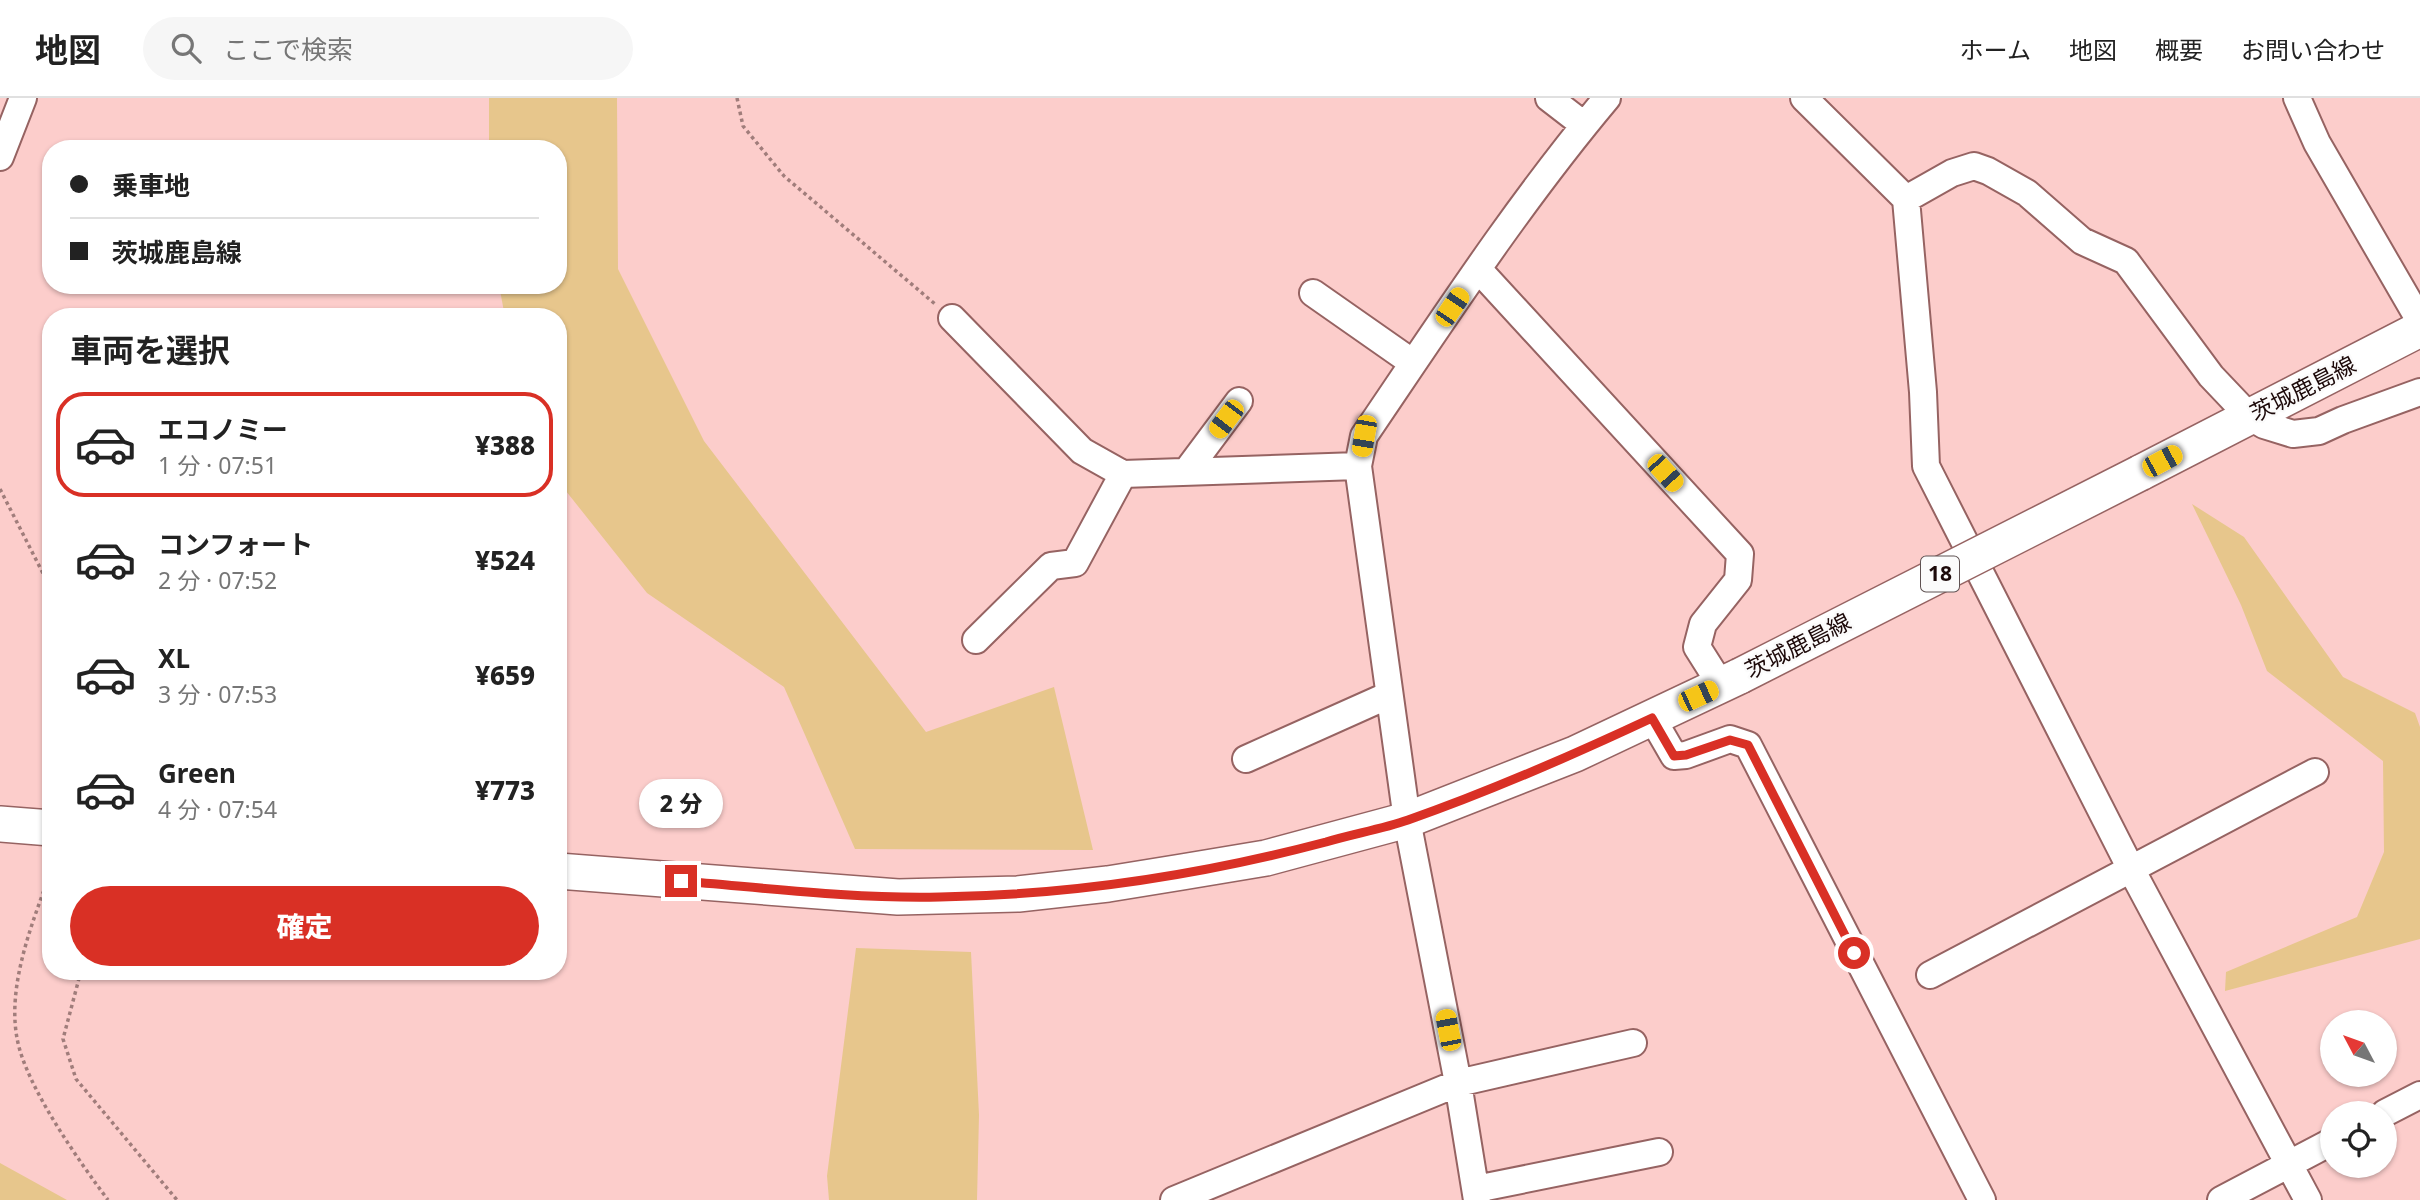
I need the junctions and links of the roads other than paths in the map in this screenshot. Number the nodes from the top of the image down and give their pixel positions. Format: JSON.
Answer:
{"nodes":[{"id":1,"x":23,"y":98,"type":"edge"},
{"id":2,"x":1549,"y":98,"type":"edge"},
{"id":3,"x":1607,"y":98,"type":"edge"},
{"id":4,"x":1804,"y":98,"type":"edge"},
{"id":5,"x":2297,"y":98,"type":"edge"},
{"id":6,"x":1584,"y":125,"type":"junction"},
{"id":7,"x":0,"y":157,"type":"edge"},
{"id":8,"x":1906,"y":199,"type":"junction"},
{"id":9,"x":1478,"y":269,"type":"junction"},
{"id":10,"x":1313,"y":293,"type":"dead end"},
{"id":11,"x":952,"y":318,"type":"road end"},
{"id":12,"x":2420,"y":321,"type":"edge"},
{"id":13,"x":2420,"y":329,"type":"edge"},
{"id":14,"x":1413,"y":363,"type":"junction"},
{"id":15,"x":2420,"y":392,"type":"edge"},
{"id":16,"x":1239,"y":401,"type":"dead end"},
{"id":17,"x":2249,"y":416,"type":"junction"},
{"id":18,"x":1358,"y":466,"type":"junction"},
{"id":19,"x":1186,"y":472,"type":"junction"},
{"id":20,"x":1123,"y":474,"type":"junction"},
{"id":21,"x":976,"y":640,"type":"dead end"},
{"id":22,"x":1730,"y":681,"type":"junction"},
{"id":23,"x":1389,"y":695,"type":"junction"},
{"id":24,"x":1652,"y":718,"type":"junction"},
{"id":25,"x":1246,"y":759,"type":"dead end"},
{"id":26,"x":2315,"y":772,"type":"dead end"},
{"id":27,"x":1407,"y":820,"type":"junction"},
{"id":28,"x":0,"y":824,"type":"edge"},
{"id":29,"x":42,"y":827,"type":"edge"},
{"id":30,"x":2131,"y":869,"type":"junction"},
{"id":31,"x":567,"y":872,"type":"edge"},
{"id":32,"x":1930,"y":975,"type":"dead end"},
{"id":33,"x":1633,"y":1043,"type":"dead end"},
{"id":34,"x":1458,"y":1083,"type":"junction"},
{"id":35,"x":2420,"y":1094,"type":"edge"},
{"id":36,"x":2397,"y":1106,"type":"edge"},
{"id":37,"x":2320,"y":1148,"type":"edge"},
{"id":38,"x":1659,"y":1152,"type":"dead end"},
{"id":39,"x":2288,"y":1164,"type":"junction"},
{"id":40,"x":1477,"y":1195,"type":"edge"},
{"id":41,"x":1174,"y":1200,"type":"edge"},
{"id":42,"x":1982,"y":1200,"type":"edge"},
{"id":43,"x":2221,"y":1200,"type":"edge"},
{"id":44,"x":2308,"y":1200,"type":"edge"}],
"edges":[{"from":1,"to":7,"type":"street"},
{"from":2,"to":6,"type":"street"},
{"from":3,"to":6,"type":"street"},
{"from":4,"to":8,"type":"street"},
{"from":5,"to":12,"type":"street"},
{"from":6,"to":9,"type":"street"},
{"from":8,"to":17,"type":"street"},
{"from":8,"to":30,"type":"street"},
{"from":9,"to":14,"type":"street"},
{"from":9,"to":22,"type":"street"},
{"from":10,"to":14,"type":"street"},
{"from":11,"to":20,"type":"street"},
{"from":13,"to":17,"type":"main road","name":"茨城鹿島線","number":"18"},
{"from":14,"to":18,"type":"street"},
{"from":15,"to":17,"type":"street"},
{"from":16,"to":19,"type":"street"},
{"from":17,"to":22,"type":"main road","name":"茨城鹿島線","number":"18","bridge":true},
{"from":18,"to":19,"type":"street"},
{"from":18,"to":23,"type":"street"},
{"from":19,"to":20,"type":"street"},
{"from":20,"to":21,"type":"street"},
{"from":22,"to":24,"type":"main road","name":"茨城鹿島線","number":"18"},
{"from":23,"to":25,"type":"street"},
{"from":23,"to":27,"type":"street"},
{"from":24,"to":27,"type":"main road","name":"茨城鹿島線","number":"18"},
{"from":24,"to":42,"type":"street"},
{"from":26,"to":30,"type":"street"},
{"from":27,"to":31,"type":"main road","name":"茨城鹿島線","number":"18"},
{"from":27,"to":34,"type":"street"},
{"from":28,"to":29,"type":"main road"},
{"from":30,"to":32,"type":"street"},
{"from":30,"to":39,"type":"street"},
{"from":33,"to":34,"type":"street"},
{"from":34,"to":40,"type":"street"},
{"from":34,"to":41,"type":"street"},
{"from":35,"to":36,"type":"street"},
{"from":37,"to":39,"type":"street"},
{"from":38,"to":40,"type":"street"},
{"from":39,"to":43,"type":"street"},
{"from":39,"to":44,"type":"street"}]}
